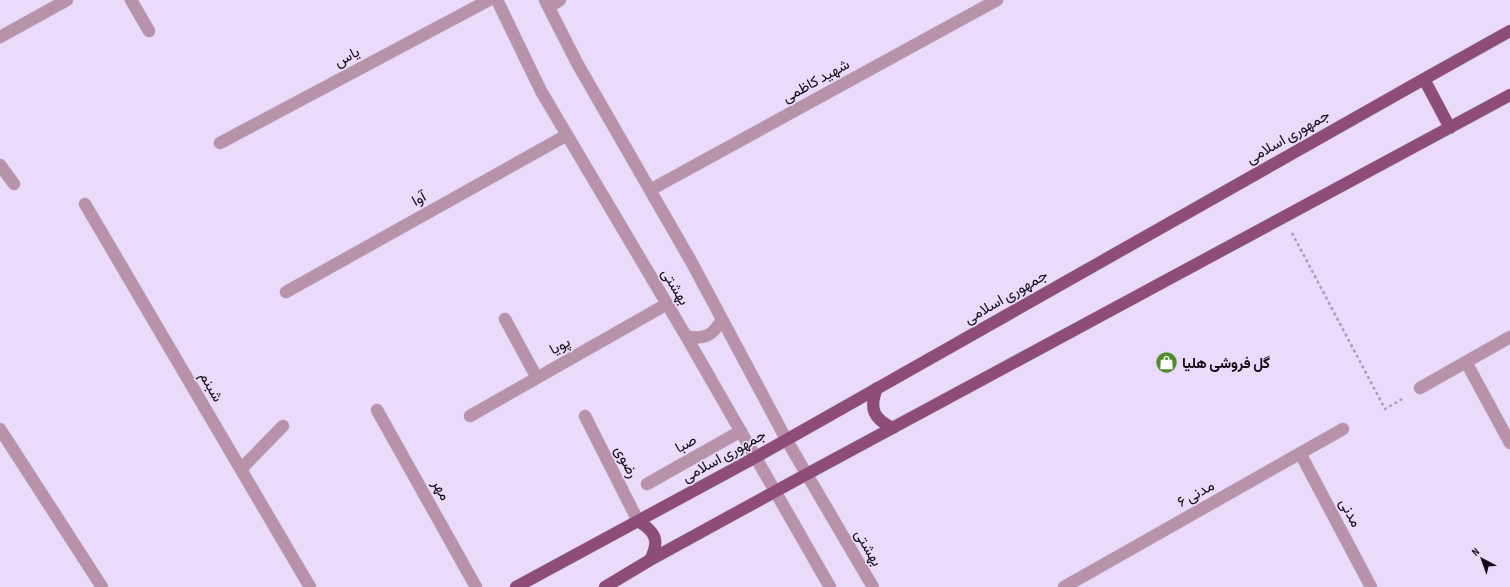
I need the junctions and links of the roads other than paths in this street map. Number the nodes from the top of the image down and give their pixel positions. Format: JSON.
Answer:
{"nodes":[{"id":1,"x":67,"y":0,"type":"edge"},
{"id":2,"x":131,"y":0,"type":"edge"},
{"id":3,"x":489,"y":0,"type":"edge"},
{"id":4,"x":497,"y":0,"type":"edge"},
{"id":5,"x":560,"y":0,"type":"edge"},
{"id":6,"x":997,"y":0,"type":"edge"},
{"id":7,"x":547,"y":3,"type":"edge"},
{"id":8,"x":149,"y":31,"type":"dead end"},
{"id":9,"x":1510,"y":31,"type":"edge"},
{"id":10,"x":0,"y":37,"type":"edge"},
{"id":11,"x":1424,"y":78,"type":"junction"},
{"id":12,"x":1510,"y":95,"type":"edge"},
{"id":13,"x":1450,"y":128,"type":"junction"},
{"id":14,"x":567,"y":135,"type":"junction"},
{"id":15,"x":220,"y":143,"type":"dead end"},
{"id":16,"x":0,"y":165,"type":"edge"},
{"id":17,"x":14,"y":184,"type":"dead end"},
{"id":18,"x":650,"y":190,"type":"junction"},
{"id":19,"x":85,"y":204,"type":"dead end"},
{"id":20,"x":286,"y":292,"type":"dead end"},
{"id":21,"x":667,"y":304,"type":"junction"},
{"id":22,"x":505,"y":319,"type":"dead end"},
{"id":23,"x":722,"y":319,"type":"junction"},
{"id":24,"x":686,"y":336,"type":"junction"},
{"id":25,"x":1510,"y":337,"type":"edge"},
{"id":26,"x":1466,"y":362,"type":"junction"},
{"id":27,"x":537,"y":378,"type":"junction"},
{"id":28,"x":877,"y":388,"type":"junction"},
{"id":29,"x":1420,"y":388,"type":"road end"},
{"id":30,"x":377,"y":410,"type":"dead end"},
{"id":31,"x":470,"y":416,"type":"dead end"},
{"id":32,"x":585,"y":416,"type":"dead end"},
{"id":33,"x":283,"y":426,"type":"dead end"},
{"id":34,"x":893,"y":428,"type":"junction"},
{"id":35,"x":1344,"y":428,"type":"dead end"},
{"id":36,"x":0,"y":429,"type":"edge"},
{"id":37,"x":740,"y":431,"type":"junction"},
{"id":38,"x":786,"y":439,"type":"junction"},
{"id":39,"x":1510,"y":443,"type":"edge"},
{"id":40,"x":1300,"y":453,"type":"junction"},
{"id":41,"x":756,"y":457,"type":"junction"},
{"id":42,"x":241,"y":469,"type":"junction"},
{"id":43,"x":807,"y":474,"type":"junction"},
{"id":44,"x":647,"y":484,"type":"dead end"},
{"id":45,"x":776,"y":491,"type":"junction"},
{"id":46,"x":638,"y":521,"type":"junction"},
{"id":47,"x":650,"y":560,"type":"junction"},
{"id":48,"x":102,"y":587,"type":"edge"},
{"id":49,"x":310,"y":587,"type":"edge"},
{"id":50,"x":476,"y":587,"type":"edge"},
{"id":51,"x":516,"y":587,"type":"edge"},
{"id":52,"x":605,"y":587,"type":"edge"},
{"id":53,"x":830,"y":587,"type":"edge"},
{"id":54,"x":873,"y":587,"type":"edge"},
{"id":55,"x":1064,"y":587,"type":"edge"},
{"id":56,"x":1371,"y":587,"type":"edge"}],
"edges":[{"from":1,"to":10,"type":"street"},
{"from":2,"to":8,"type":"street"},
{"from":3,"to":15,"type":"street","name":"یاس"},
{"from":4,"to":14,"type":"street","name":"بهشتی"},
{"from":5,"to":7,"type":"street"},
{"from":6,"to":18,"type":"street","name":"شهید کاظمی"},
{"from":7,"to":18,"type":"street","name":"بهشتی"},
{"from":9,"to":11,"type":"main road","name":"جمهوری اسلامی"},
{"from":11,"to":13,"type":"main road"},
{"from":11,"to":28,"type":"main road","name":"جمهوری اسلامی"},
{"from":12,"to":13,"type":"main road"},
{"from":13,"to":34,"type":"main road"},
{"from":14,"to":20,"type":"street","name":"آوا"},
{"from":14,"to":21,"type":"street","name":"بهشتی"},
{"from":16,"to":17,"type":"street"},
{"from":18,"to":23,"type":"street","name":"بهشتی"},
{"from":19,"to":42,"type":"street","name":"شبنم"},
{"from":21,"to":24,"type":"street","name":"بهشتی"},
{"from":21,"to":27,"type":"street","name":"پویا"},
{"from":22,"to":27,"type":"street"},
{"from":23,"to":24,"type":"street"},
{"from":23,"to":38,"type":"street","name":"بهشتی"},
{"from":24,"to":37,"type":"street","name":"بهشتی"},
{"from":25,"to":26,"type":"street"},
{"from":26,"to":29,"type":"street"},
{"from":26,"to":39,"type":"street"},
{"from":27,"to":31,"type":"street","name":"پویا"},
{"from":28,"to":34,"type":"main road"},
{"from":28,"to":38,"type":"main road","name":"جمهوری اسلامی"},
{"from":30,"to":50,"type":"street","name":"مهر"},
{"from":32,"to":46,"type":"street","name":"رضوی"},
{"from":33,"to":42,"type":"street"},
{"from":34,"to":43,"type":"main road"},
{"from":35,"to":40,"type":"street","name":"مدنی ۶"},
{"from":36,"to":48,"type":"street"},
{"from":37,"to":41,"type":"street","name":"بهشتی"},
{"from":37,"to":44,"type":"street","name":"صبا"},
{"from":38,"to":41,"type":"main road","name":"جمهوری اسلامی"},
{"from":38,"to":43,"type":"street","name":"بهشتی"},
{"from":40,"to":55,"type":"street","name":"مدنی ۶"},
{"from":40,"to":56,"type":"street","name":"مدنی"},
{"from":41,"to":45,"type":"street","name":"بهشتی"},
{"from":41,"to":46,"type":"main road","name":"جمهوری اسلامی"},
{"from":42,"to":49,"type":"street","name":"شبنم"},
{"from":43,"to":45,"type":"main road"},
{"from":43,"to":54,"type":"street","name":"بهشتی"},
{"from":45,"to":47,"type":"main road"},
{"from":45,"to":53,"type":"street","name":"بهشتی"},
{"from":46,"to":47,"type":"main road"},
{"from":46,"to":51,"type":"main road","name":"جمهوری اسلامی"},
{"from":47,"to":52,"type":"main road"}]}
